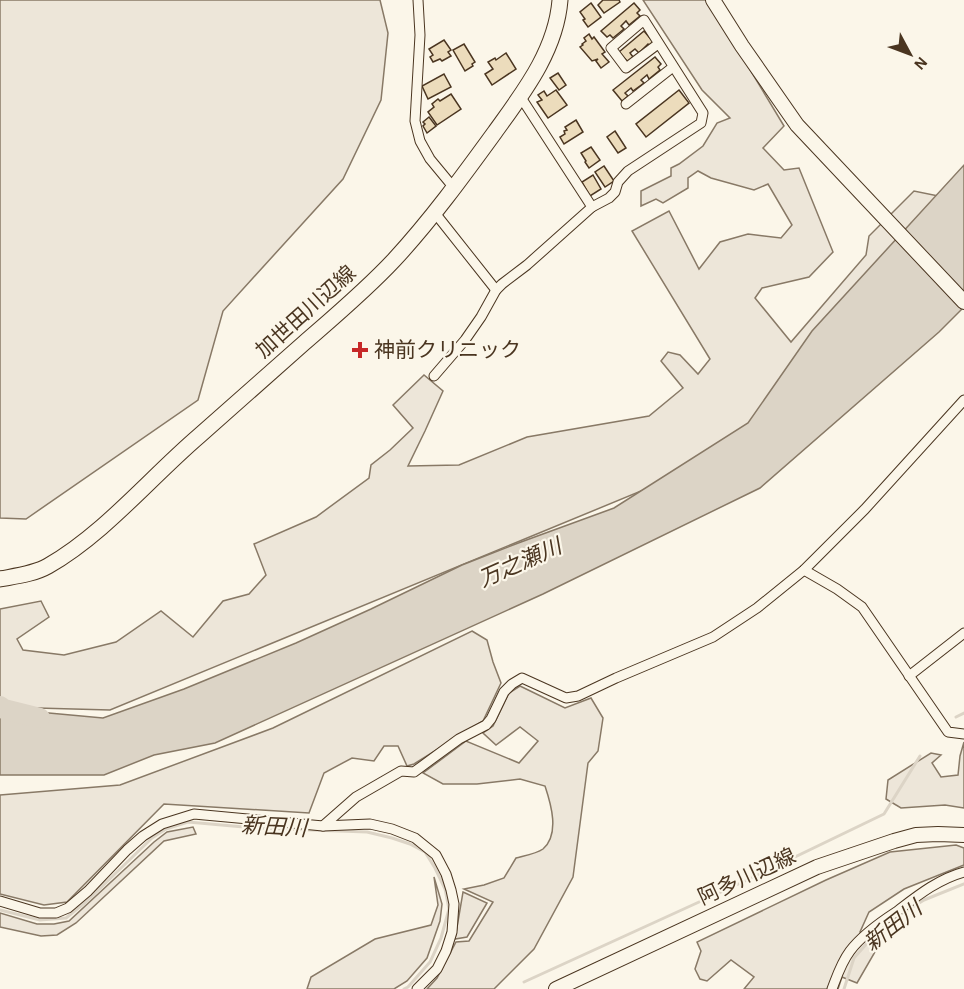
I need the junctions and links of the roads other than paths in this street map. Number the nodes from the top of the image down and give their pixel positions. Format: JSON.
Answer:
{"nodes":[{"id":1,"x":418,"y":0,"type":"edge"},
{"id":2,"x":560,"y":0,"type":"edge"},
{"id":3,"x":713,"y":0,"type":"edge"},
{"id":4,"x":658,"y":44,"type":"junction"},
{"id":5,"x":673,"y":67,"type":"junction"},
{"id":6,"x":520,"y":96,"type":"junction"},
{"id":7,"x":626,"y":104,"type":"dead end"},
{"id":8,"x":454,"y":188,"type":"junction"},
{"id":9,"x":592,"y":207,"type":"junction"},
{"id":10,"x":435,"y":213,"type":"junction"},
{"id":11,"x":496,"y":290,"type":"junction"},
{"id":12,"x":964,"y":302,"type":"edge"},
{"id":13,"x":434,"y":376,"type":"dead end"},
{"id":14,"x":964,"y":399,"type":"edge"},
{"id":15,"x":804,"y":570,"type":"junction"},
{"id":16,"x":0,"y":579,"type":"edge"},
{"id":17,"x":964,"y":633,"type":"edge"},
{"id":18,"x":909,"y":676,"type":"junction"},
{"id":19,"x":964,"y":734,"type":"edge"},
{"id":20,"x":323,"y":826,"type":"junction"},
{"id":21,"x":964,"y":835,"type":"edge"},
{"id":22,"x":964,"y":872,"type":"edge"},
{"id":23,"x":0,"y":901,"type":"edge"},
{"id":24,"x":417,"y":989,"type":"edge"},
{"id":25,"x":556,"y":989,"type":"edge"},
{"id":26,"x":832,"y":989,"type":"edge"}],
"edges":[{"from":1,"to":8,"type":"street"},
{"from":2,"to":6,"type":"main road","name":"加世田川辺線"},
{"from":3,"to":12,"type":"main road"},
{"from":4,"to":4,"type":"street"},
{"from":4,"to":5,"type":"street"},
{"from":5,"to":7,"type":"street"},
{"from":5,"to":9,"type":"street"},
{"from":6,"to":8,"type":"main road","name":"加世田川辺線"},
{"from":6,"to":9,"type":"street"},
{"from":8,"to":10,"type":"main road","name":"加世田川辺線"},
{"from":9,"to":11,"type":"street"},
{"from":10,"to":11,"type":"street"},
{"from":10,"to":16,"type":"main road","name":"加世田川辺線"},
{"from":11,"to":13,"type":"street"},
{"from":14,"to":15,"type":"street"},
{"from":15,"to":18,"type":"street"},
{"from":15,"to":20,"type":"street"},
{"from":17,"to":18,"type":"street"},
{"from":18,"to":19,"type":"street"},
{"from":20,"to":23,"type":"street"},
{"from":20,"to":24,"type":"street"},
{"from":21,"to":25,"type":"main road","name":"阿多川辺線"},
{"from":22,"to":26,"type":"street"}]}
